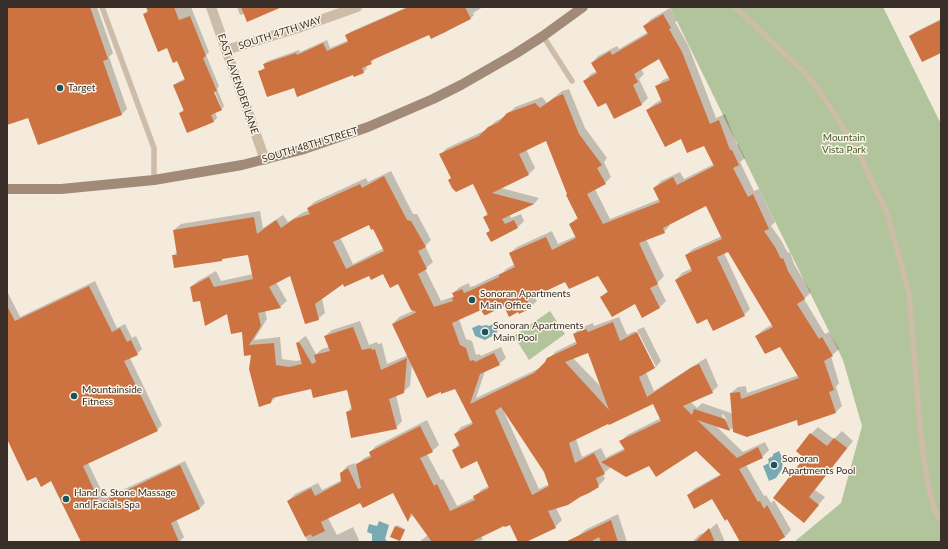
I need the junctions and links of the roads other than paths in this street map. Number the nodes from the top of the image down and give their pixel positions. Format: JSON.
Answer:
{"nodes":[{"id":1,"x":102,"y":7,"type":"edge"},
{"id":2,"x":211,"y":7,"type":"edge"},
{"id":3,"x":357,"y":7,"type":"edge"},
{"id":4,"x":583,"y":7,"type":"edge"},
{"id":5,"x":734,"y":7,"type":"edge"},
{"id":6,"x":543,"y":36,"type":"junction"},
{"id":7,"x":226,"y":50,"type":"junction"},
{"id":8,"x":572,"y":81,"type":"dead end"},
{"id":9,"x":265,"y":160,"type":"junction"},
{"id":10,"x":154,"y":180,"type":"junction"},
{"id":11,"x":7,"y":190,"type":"edge"},
{"id":12,"x":941,"y":521,"type":"edge"}],
"edges":[{"from":1,"to":10,"type":"lane"},
{"from":2,"to":7,"type":"street","name":"EAST LAVENDER LANE"},
{"from":3,"to":7,"type":"street","name":"SOUTH 47TH WAY"},
{"from":4,"to":6,"type":"main road","name":"SOUTH 48TH STREET"},
{"from":5,"to":12,"type":"lane"},
{"from":6,"to":8,"type":"lane"},
{"from":6,"to":9,"type":"main road","name":"SOUTH 48TH STREET"},
{"from":7,"to":9,"type":"street","name":"EAST LAVENDER LANE"},
{"from":9,"to":10,"type":"main road","name":"SOUTH 48TH STREET"},
{"from":10,"to":11,"type":"main road","name":"SOUTH 48TH STREET"}]}
